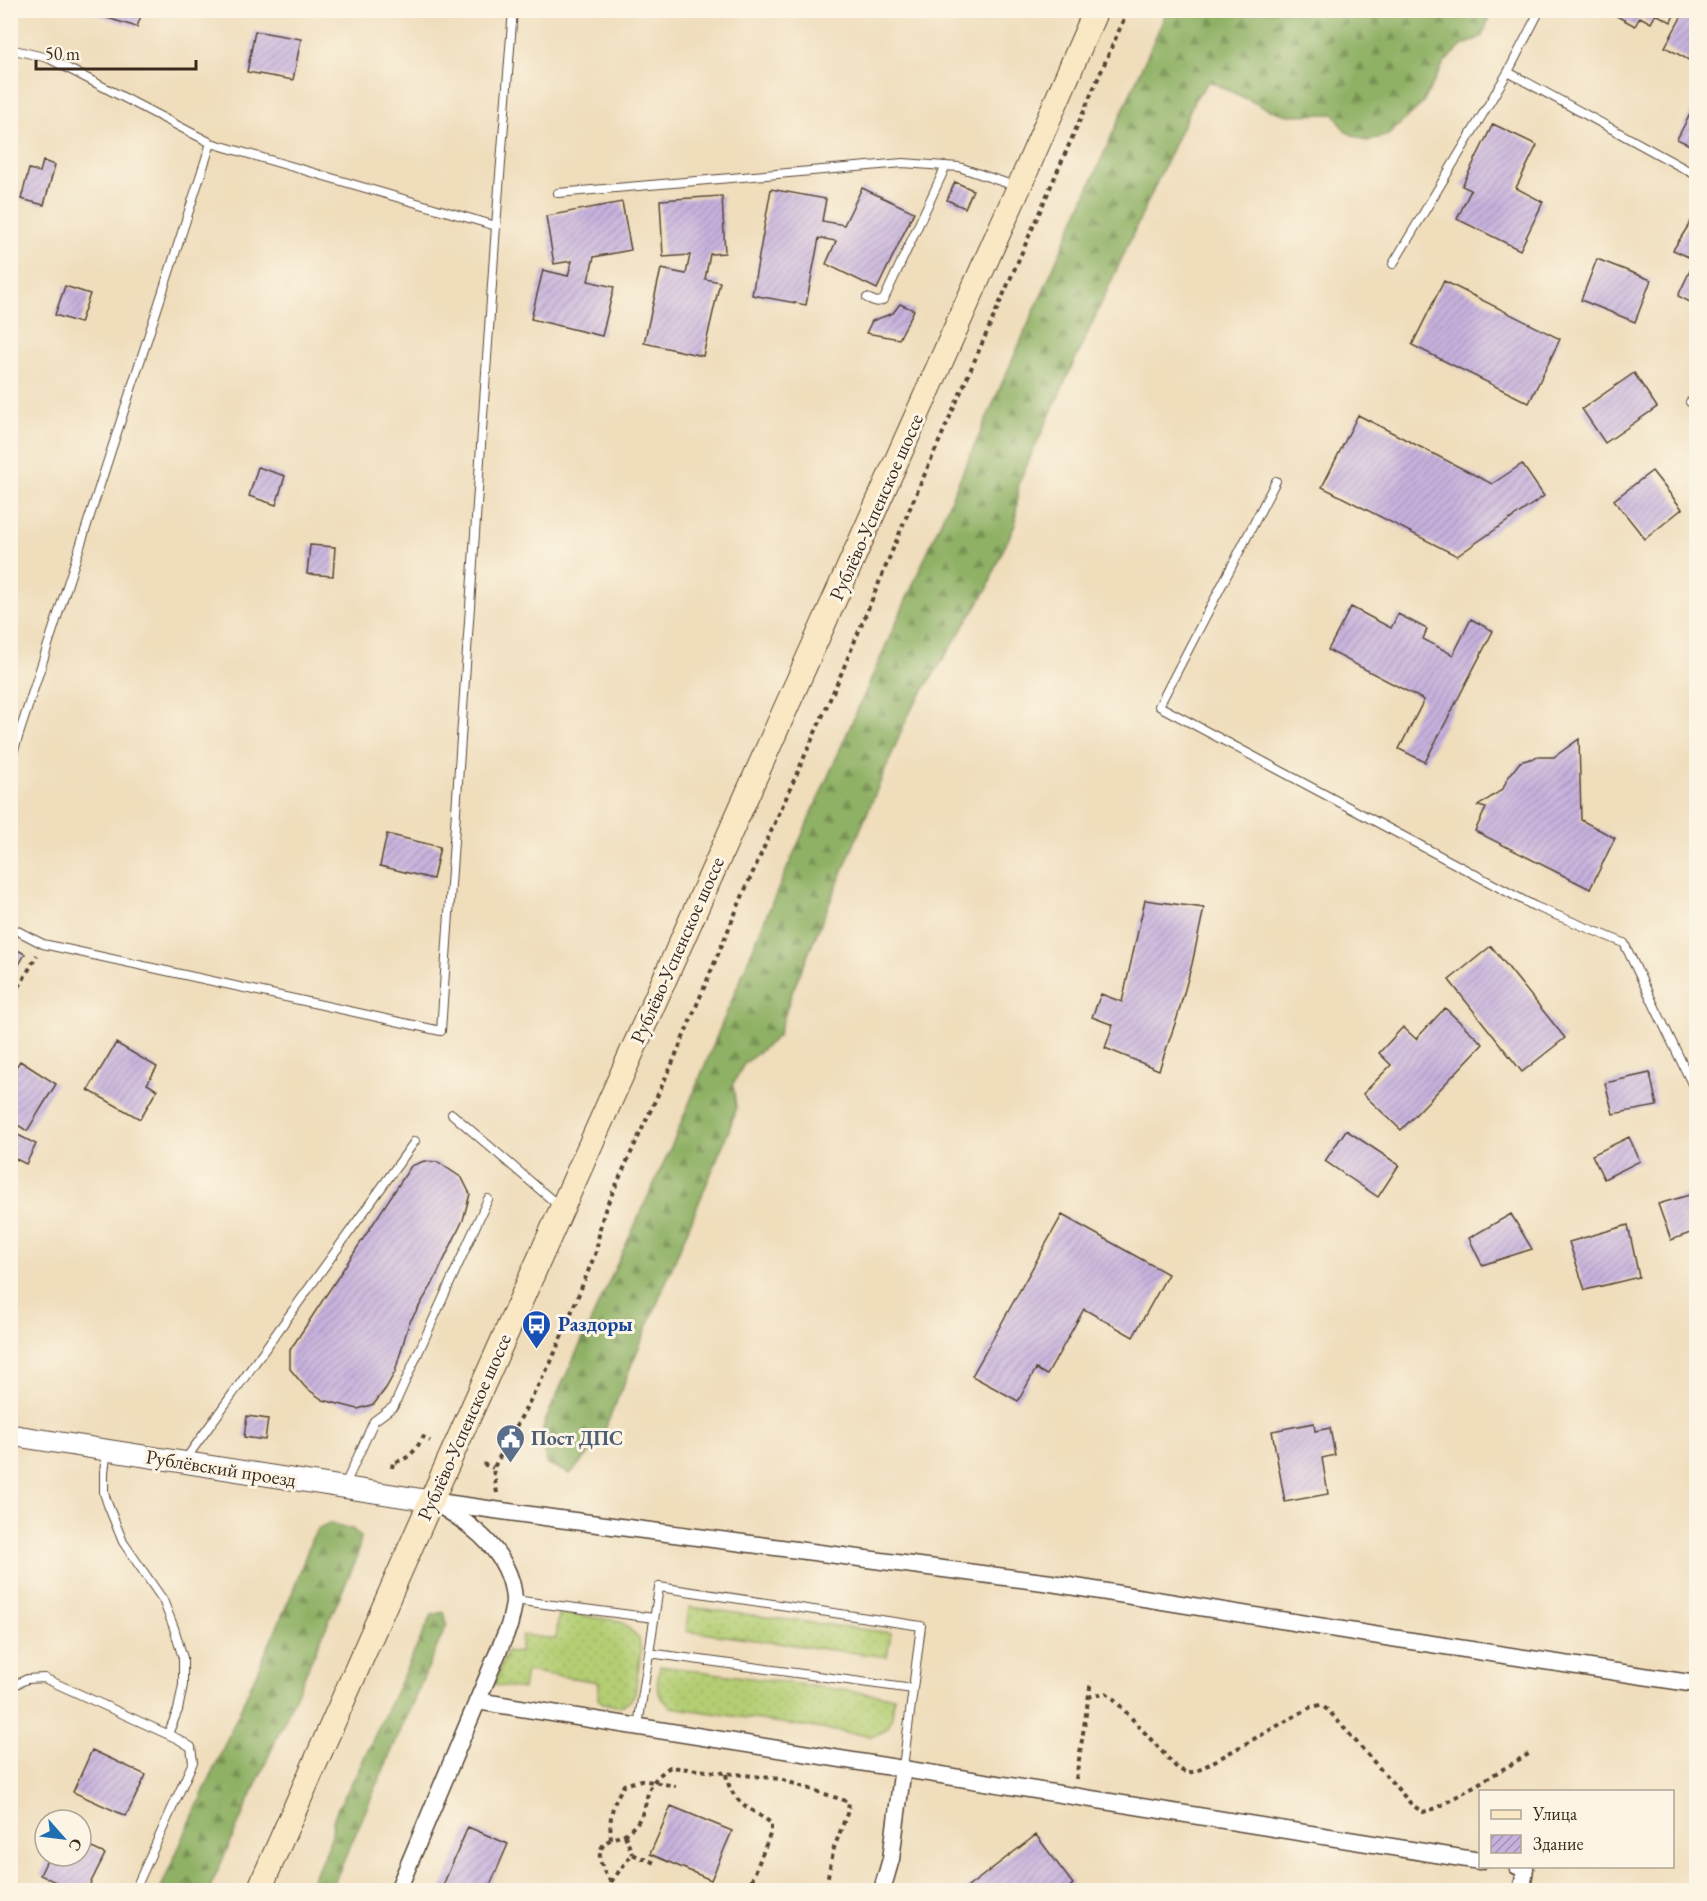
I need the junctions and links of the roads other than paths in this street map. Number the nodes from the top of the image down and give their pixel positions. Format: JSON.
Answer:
{"nodes":[{"id":1,"x":513,"y":10,"type":"edge"},
{"id":2,"x":1096,"y":10,"type":"edge"},
{"id":3,"x":1540,"y":10,"type":"edge"},
{"id":4,"x":10,"y":49,"type":"edge"},
{"id":5,"x":1508,"y":72,"type":"junction"},
{"id":6,"x":211,"y":143,"type":"junction"},
{"id":7,"x":946,"y":166,"type":"junction"},
{"id":8,"x":1696,"y":175,"type":"edge"},
{"id":9,"x":1019,"y":187,"type":"junction"},
{"id":10,"x":558,"y":194,"type":"dead end"},
{"id":11,"x":496,"y":226,"type":"junction"},
{"id":12,"x":1394,"y":264,"type":"dead end"},
{"id":13,"x":867,"y":298,"type":"dead end"},
{"id":14,"x":1276,"y":480,"type":"dead end"},
{"id":15,"x":10,"y":762,"type":"edge"},
{"id":16,"x":10,"y":927,"type":"edge"},
{"id":17,"x":1696,"y":1092,"type":"edge"},
{"id":18,"x":452,"y":1114,"type":"dead end"},
{"id":19,"x":415,"y":1141,"type":"dead end"},
{"id":20,"x":488,"y":1199,"type":"dead end"},
{"id":21,"x":562,"y":1208,"type":"junction"},
{"id":22,"x":10,"y":1435,"type":"edge"},
{"id":23,"x":107,"y":1450,"type":"junction"},
{"id":24,"x":183,"y":1462,"type":"junction"},
{"id":25,"x":344,"y":1487,"type":"junction"},
{"id":26,"x":431,"y":1501,"type":"junction"},
{"id":27,"x":514,"y":1600,"type":"junction"},
{"id":28,"x":654,"y":1618,"type":"junction"},
{"id":29,"x":649,"y":1653,"type":"junction"},
{"id":30,"x":1696,"y":1684,"type":"edge"},
{"id":31,"x":10,"y":1687,"type":"edge"},
{"id":32,"x":913,"y":1689,"type":"junction"},
{"id":33,"x":477,"y":1701,"type":"junction"},
{"id":34,"x":638,"y":1726,"type":"junction"},
{"id":35,"x":168,"y":1734,"type":"junction"},
{"id":36,"x":903,"y":1767,"type":"junction"},
{"id":37,"x":1479,"y":1861,"type":"edge"},
{"id":38,"x":1525,"y":1868,"type":"edge"},
{"id":39,"x":135,"y":1890,"type":"edge"},
{"id":40,"x":259,"y":1890,"type":"edge"},
{"id":41,"x":398,"y":1890,"type":"edge"},
{"id":42,"x":882,"y":1890,"type":"edge"},
{"id":43,"x":1522,"y":1890,"type":"edge"}],
"edges":[{"from":1,"to":11,"type":"lane"},
{"from":2,"to":9,"type":"main road","name":"Рублёво-Успенское шоссе"},
{"from":3,"to":5,"type":"lane"},
{"from":4,"to":6,"type":"lane"},
{"from":5,"to":8,"type":"lane"},
{"from":5,"to":12,"type":"lane"},
{"from":6,"to":11,"type":"lane"},
{"from":6,"to":15,"type":"lane"},
{"from":7,"to":9,"type":"lane"},
{"from":7,"to":10,"type":"lane"},
{"from":7,"to":13,"type":"lane"},
{"from":9,"to":21,"type":"main road","name":"Рублёво-Успенское шоссе"},
{"from":11,"to":16,"type":"lane"},
{"from":14,"to":17,"type":"lane"},
{"from":18,"to":21,"type":"lane"},
{"from":19,"to":24,"type":"lane"},
{"from":20,"to":25,"type":"lane"},
{"from":21,"to":26,"type":"main road","name":"Рублёво-Успенское шоссе"},
{"from":22,"to":23,"type":"street","name":"Рублёвский проезд"},
{"from":23,"to":24,"type":"street","name":"Рублёвский проезд"},
{"from":23,"to":35,"type":"lane"},
{"from":24,"to":25,"type":"street","name":"Рублёвский проезд"},
{"from":25,"to":26,"type":"street","name":"Рублёвский проезд"},
{"from":26,"to":27,"type":"street"},
{"from":26,"to":30,"type":"street"},
{"from":26,"to":40,"type":"main road","name":"Рублёво-Успенское шоссе"},
{"from":27,"to":28,"type":"lane"},
{"from":27,"to":33,"type":"street"},
{"from":28,"to":29,"type":"lane"},
{"from":28,"to":32,"type":"lane"},
{"from":29,"to":32,"type":"lane"},
{"from":29,"to":34,"type":"lane"},
{"from":31,"to":35,"type":"lane"},
{"from":32,"to":36,"type":"lane"},
{"from":33,"to":34,"type":"street"},
{"from":33,"to":41,"type":"street"},
{"from":34,"to":36,"type":"street"},
{"from":35,"to":39,"type":"lane"},
{"from":36,"to":37,"type":"street"},
{"from":36,"to":42,"type":"street"},
{"from":38,"to":43,"type":"street"}]}
